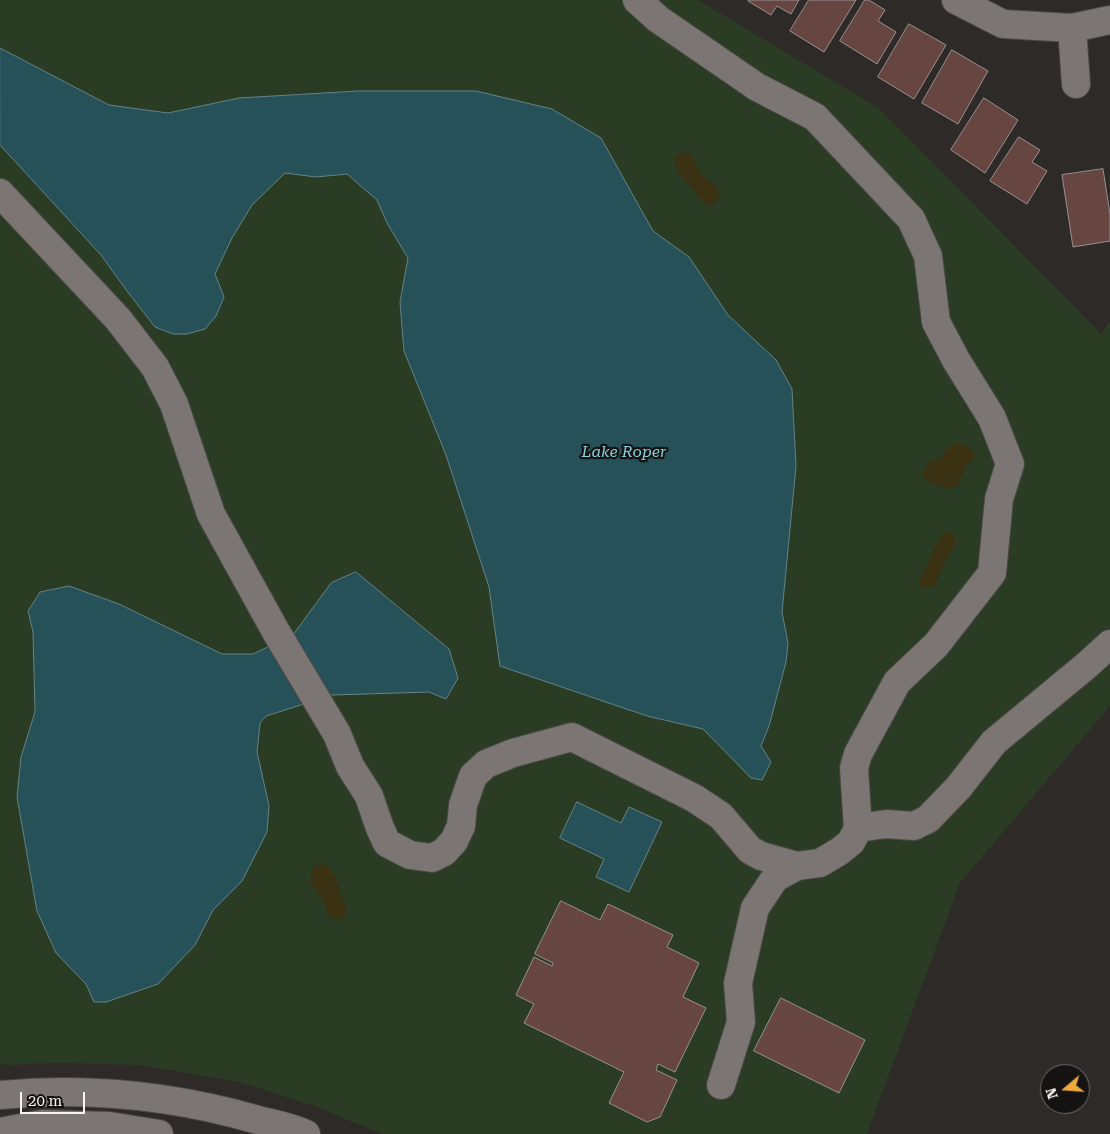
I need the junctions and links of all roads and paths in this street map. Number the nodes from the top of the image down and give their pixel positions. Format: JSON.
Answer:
{"nodes":[{"id":1,"x":637,"y":0,"type":"edge"},
{"id":2,"x":956,"y":0,"type":"edge"},
{"id":3,"x":1110,"y":20,"type":"edge"},
{"id":4,"x":1072,"y":28,"type":"junction"},
{"id":5,"x":1076,"y":84,"type":"dead end"},
{"id":6,"x":0,"y":193,"type":"edge"},
{"id":7,"x":1110,"y":644,"type":"edge"},
{"id":8,"x":858,"y":829,"type":"junction"},
{"id":9,"x":750,"y":850,"type":"junction"},
{"id":10,"x":797,"y":866,"type":"junction"},
{"id":11,"x":755,"y":908,"type":"junction"},
{"id":12,"x":721,"y":1085,"type":"dead end"},
{"id":13,"x":0,"y":1095,"type":"edge"},
{"id":14,"x":0,"y":1132,"type":"edge"},
{"id":15,"x":159,"y":1134,"type":"edge"},
{"id":16,"x":306,"y":1134,"type":"edge"}],
"edges":[{"from":1,"to":8,"type":"street"},
{"from":2,"to":4,"type":"street"},
{"from":3,"to":4,"type":"street"},
{"from":4,"to":5,"type":"street"},
{"from":6,"to":9,"type":"street"},
{"from":7,"to":8,"type":"street"},
{"from":8,"to":10,"type":"street"},
{"from":9,"to":10,"type":"street"},
{"from":9,"to":11,"type":"street"},
{"from":10,"to":11,"type":"street"},
{"from":11,"to":12,"type":"street"},
{"from":13,"to":16,"type":"street"},
{"from":14,"to":15,"type":"street"}]}
